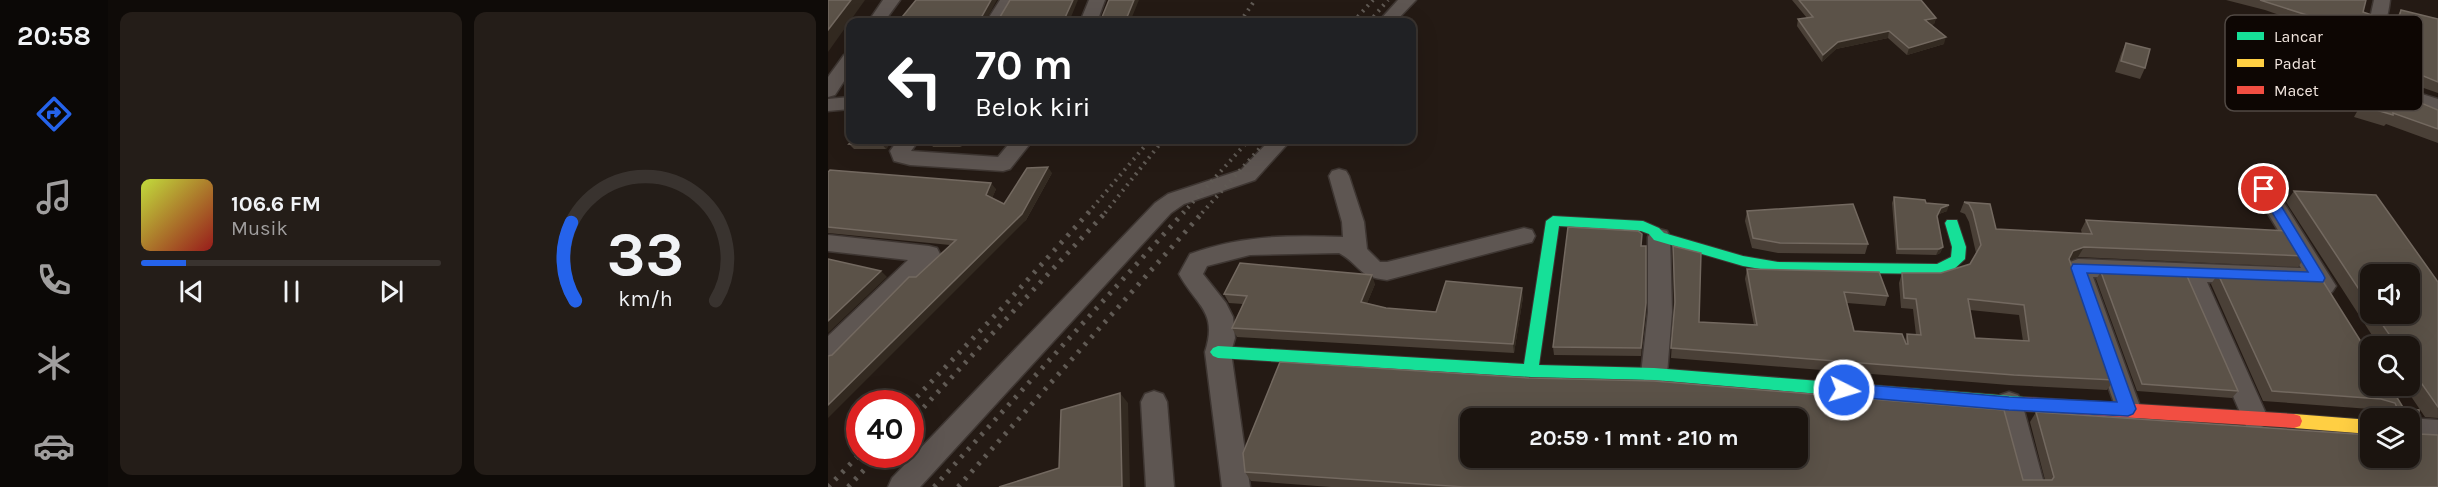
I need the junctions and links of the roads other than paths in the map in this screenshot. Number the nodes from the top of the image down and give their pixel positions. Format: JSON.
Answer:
{"nodes":[{"id":1,"x":892,"y":0,"type":"edge"},
{"id":2,"x":1008,"y":0,"type":"edge"},
{"id":3,"x":1097,"y":0,"type":"edge"},
{"id":4,"x":1408,"y":0,"type":"edge"},
{"id":5,"x":2382,"y":4,"type":"edge"},
{"id":6,"x":2400,"y":12,"type":"edge"},
{"id":7,"x":879,"y":18,"type":"edge"},
{"id":8,"x":997,"y":18,"type":"edge"},
{"id":9,"x":1090,"y":18,"type":"edge"},
{"id":10,"x":1390,"y":18,"type":"edge"},
{"id":11,"x":846,"y":65,"type":"edge"},
{"id":12,"x":828,"y":91,"type":"edge"},
{"id":13,"x":2423,"y":101,"type":"edge"},
{"id":14,"x":846,"y":104,"type":"edge"},
{"id":15,"x":828,"y":105,"type":"edge"},
{"id":16,"x":2438,"y":106,"type":"edge"},
{"id":17,"x":906,"y":144,"type":"edge"},
{"id":18,"x":1020,"y":144,"type":"edge"},
{"id":19,"x":1277,"y":144,"type":"edge"},
{"id":20,"x":1339,"y":176,"type":"dead end"},
{"id":21,"x":2264,"y":189,"type":"dead end"},
{"id":22,"x":1952,"y":224,"type":"dead end"},
{"id":23,"x":1524,"y":236,"type":"dead end"},
{"id":24,"x":1659,"y":237,"type":"junction"},
{"id":25,"x":828,"y":243,"type":"edge"},
{"id":26,"x":1356,"y":252,"type":"junction"},
{"id":27,"x":2192,"y":274,"type":"junction"},
{"id":28,"x":2318,"y":278,"type":"junction"},
{"id":29,"x":2338,"y":308,"type":"edge"},
{"id":30,"x":828,"y":352,"type":"edge"},
{"id":31,"x":1218,"y":352,"type":"junction"},
{"id":32,"x":1531,"y":371,"type":"junction"},
{"id":33,"x":1654,"y":374,"type":"junction"},
{"id":34,"x":1154,"y":402,"type":"dead end"},
{"id":35,"x":2009,"y":404,"type":"junction"},
{"id":36,"x":2128,"y":409,"type":"junction"},
{"id":37,"x":2254,"y":418,"type":"junction"},
{"id":38,"x":2360,"y":426,"type":"edge"},
{"id":39,"x":902,"y":487,"type":"edge"},
{"id":40,"x":1160,"y":487,"type":"edge"},
{"id":41,"x":1236,"y":487,"type":"edge"},
{"id":42,"x":2031,"y":487,"type":"edge"}],
"edges":[{"from":1,"to":7,"type":"street"},
{"from":2,"to":8,"type":"street"},
{"from":3,"to":9,"type":"street"},
{"from":4,"to":10,"type":"street"},
{"from":5,"to":6,"type":"street"},
{"from":11,"to":12,"type":"street"},
{"from":13,"to":16,"type":"street"},
{"from":14,"to":15,"type":"street"},
{"from":17,"to":18,"type":"street"},
{"from":19,"to":39,"type":"street"},
{"from":20,"to":26,"type":"street"},
{"from":21,"to":28,"type":"street"},
{"from":22,"to":24,"type":"street"},
{"from":23,"to":26,"type":"street"},
{"from":24,"to":32,"type":"street"},
{"from":24,"to":33,"type":"street"},
{"from":25,"to":30,"type":"street"},
{"from":26,"to":31,"type":"street"},
{"from":27,"to":28,"type":"street"},
{"from":27,"to":36,"type":"street"},
{"from":27,"to":37,"type":"street"},
{"from":28,"to":29,"type":"street"},
{"from":31,"to":32,"type":"street"},
{"from":31,"to":41,"type":"street"},
{"from":32,"to":33,"type":"street"},
{"from":33,"to":35,"type":"street"},
{"from":34,"to":40,"type":"street"},
{"from":35,"to":36,"type":"street"},
{"from":35,"to":42,"type":"street"},
{"from":36,"to":37,"type":"street"},
{"from":37,"to":38,"type":"street"}]}
